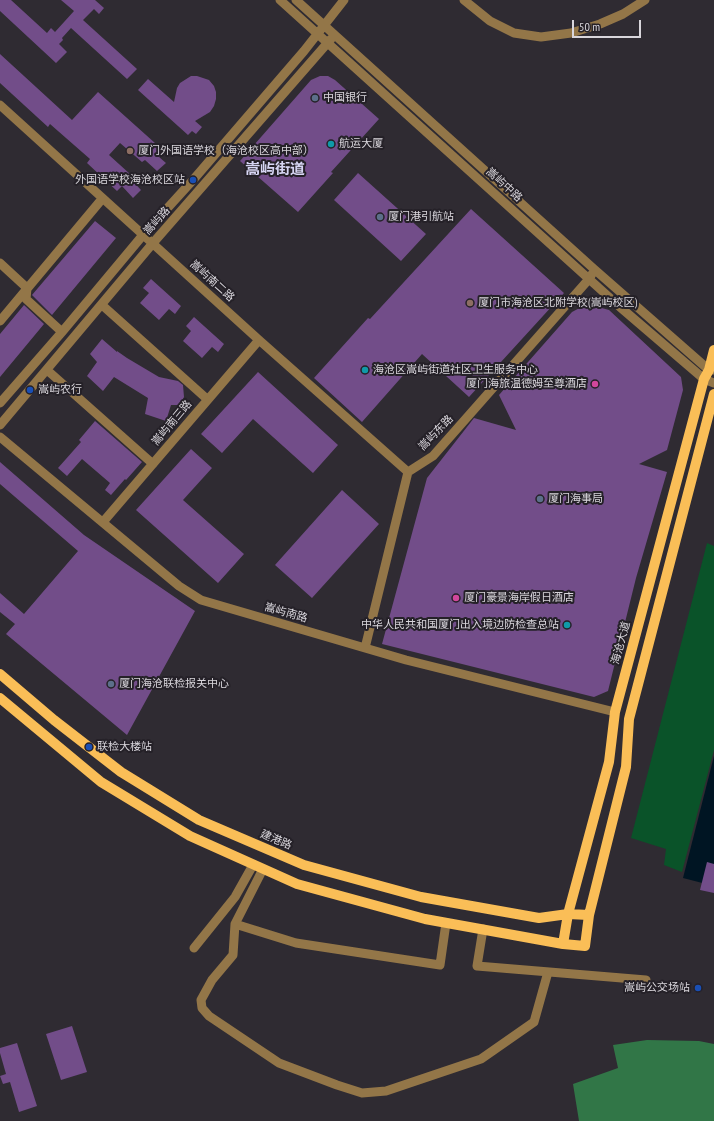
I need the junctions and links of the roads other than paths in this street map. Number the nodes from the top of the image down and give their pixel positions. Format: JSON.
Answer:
{"nodes":[{"id":1,"x":280,"y":0,"type":"edge"},
{"id":2,"x":296,"y":0,"type":"edge"},
{"id":3,"x":344,"y":0,"type":"edge"},
{"id":4,"x":464,"y":0,"type":"edge"},
{"id":5,"x":644,"y":0,"type":"edge"},
{"id":6,"x":324,"y":26,"type":"junction"},
{"id":7,"x":318,"y":34,"type":"junction"},
{"id":8,"x":334,"y":35,"type":"junction"},
{"id":9,"x":328,"y":43,"type":"junction"},
{"id":10,"x":0,"y":105,"type":"edge"},
{"id":11,"x":102,"y":199,"type":"junction"},
{"id":12,"x":143,"y":235,"type":"junction"},
{"id":13,"x":153,"y":243,"type":"junction"},
{"id":14,"x":0,"y":263,"type":"edge"},
{"id":15,"x":594,"y":269,"type":"junction"},
{"id":16,"x":590,"y":279,"type":"junction"},
{"id":17,"x":27,"y":288,"type":"junction"},
{"id":18,"x":102,"y":304,"type":"junction"},
{"id":19,"x":0,"y":321,"type":"edge"},
{"id":20,"x":62,"y":332,"type":"junction"},
{"id":21,"x":259,"y":340,"type":"junction"},
{"id":22,"x":714,"y":350,"type":"edge"},
{"id":23,"x":47,"y":370,"type":"junction"},
{"id":24,"x":709,"y":373,"type":"edge"},
{"id":25,"x":714,"y":383,"type":"edge"},
{"id":26,"x":714,"y":394,"type":"edge"},
{"id":27,"x":207,"y":399,"type":"junction"},
{"id":28,"x":0,"y":403,"type":"edge"},
{"id":29,"x":0,"y":425,"type":"edge"},
{"id":30,"x":0,"y":437,"type":"edge"},
{"id":31,"x":153,"y":464,"type":"junction"},
{"id":32,"x":408,"y":472,"type":"junction"},
{"id":33,"x":103,"y":522,"type":"junction"},
{"id":34,"x":364,"y":648,"type":"junction"},
{"id":35,"x":0,"y":674,"type":"edge"},
{"id":36,"x":0,"y":698,"type":"edge"},
{"id":37,"x":615,"y":712,"type":"junction"},
{"id":38,"x":253,"y":865,"type":"junction"},
{"id":39,"x":263,"y":869,"type":"junction"},
{"id":40,"x":568,"y":914,"type":"junction"},
{"id":41,"x":589,"y":915,"type":"junction"},
{"id":42,"x":446,"y":922,"type":"junction"},
{"id":43,"x":235,"y":924,"type":"junction"},
{"id":44,"x":482,"y":929,"type":"junction"},
{"id":45,"x":563,"y":944,"type":"junction"},
{"id":46,"x":194,"y":948,"type":"dead end"},
{"id":47,"x":548,"y":972,"type":"junction"},
{"id":48,"x":646,"y":980,"type":"dead end"}],
"edges":[{"from":1,"to":7,"type":"street","name":"嵩屿中路"},
{"from":2,"to":6,"type":"street","name":"嵩屿中路"},
{"from":3,"to":6,"type":"street","name":"嵩屿路"},
{"from":4,"to":5,"type":"street"},
{"from":6,"to":7,"type":"street","name":"嵩屿路"},
{"from":6,"to":8,"type":"street","name":"嵩屿中路"},
{"from":7,"to":9,"type":"street","name":"嵩屿中路"},
{"from":7,"to":12,"type":"street","name":"嵩屿路"},
{"from":8,"to":9,"type":"street","name":"嵩屿路"},
{"from":8,"to":15,"type":"street","name":"嵩屿中路"},
{"from":9,"to":13,"type":"street","name":"嵩屿路"},
{"from":9,"to":16,"type":"street","name":"嵩屿中路"},
{"from":10,"to":11,"type":"street","name":"嵩屿南二路"},
{"from":11,"to":12,"type":"street","name":"嵩屿南二路"},
{"from":11,"to":17,"type":"street"},
{"from":12,"to":13,"type":"street","name":"嵩屿南二路"},
{"from":12,"to":20,"type":"street","name":"嵩屿路"},
{"from":13,"to":18,"type":"street","name":"嵩屿路"},
{"from":13,"to":21,"type":"street","name":"嵩屿南二路"},
{"from":14,"to":17,"type":"street"},
{"from":15,"to":16,"type":"street","name":"嵩屿东路"},
{"from":15,"to":24,"type":"street","name":"嵩屿中路"},
{"from":16,"to":24,"type":"street","name":"嵩屿中路"},
{"from":16,"to":32,"type":"street","name":"嵩屿东路"},
{"from":17,"to":19,"type":"street"},
{"from":17,"to":20,"type":"street"},
{"from":18,"to":23,"type":"street","name":"嵩屿路"},
{"from":18,"to":27,"type":"street"},
{"from":20,"to":28,"type":"street","name":"嵩屿路"},
{"from":21,"to":27,"type":"street","name":"嵩屿南三路"},
{"from":21,"to":32,"type":"street","name":"嵩屿南二路"},
{"from":22,"to":24,"type":"main road","name":"海沧大道"},
{"from":23,"to":29,"type":"street","name":"嵩屿路"},
{"from":23,"to":31,"type":"street"},
{"from":24,"to":25,"type":"street","name":"嵩屿中路"},
{"from":24,"to":37,"type":"main road","name":"海沧大道"},
{"from":26,"to":41,"type":"main road"},
{"from":27,"to":31,"type":"street","name":"嵩屿南三路"},
{"from":30,"to":33,"type":"street","name":"嵩屿南路"},
{"from":31,"to":33,"type":"street","name":"嵩屿南三路"},
{"from":32,"to":34,"type":"street"},
{"from":33,"to":34,"type":"street","name":"嵩屿南路"},
{"from":34,"to":37,"type":"street","name":"嵩屿南路"},
{"from":35,"to":40,"type":"main road","name":"建港路"},
{"from":36,"to":38,"type":"main road"},
{"from":37,"to":40,"type":"main road","name":"海沧大道"},
{"from":38,"to":39,"type":"main road"},
{"from":38,"to":46,"type":"street"},
{"from":39,"to":42,"type":"main road"},
{"from":39,"to":43,"type":"street"},
{"from":40,"to":41,"type":"main road","name":"建港路"},
{"from":40,"to":45,"type":"main road","name":"海沧大道"},
{"from":41,"to":45,"type":"main road"},
{"from":42,"to":43,"type":"street"},
{"from":42,"to":44,"type":"main road"},
{"from":43,"to":47,"type":"street"},
{"from":44,"to":45,"type":"main road"},
{"from":44,"to":47,"type":"street"},
{"from":47,"to":48,"type":"street"}]}
